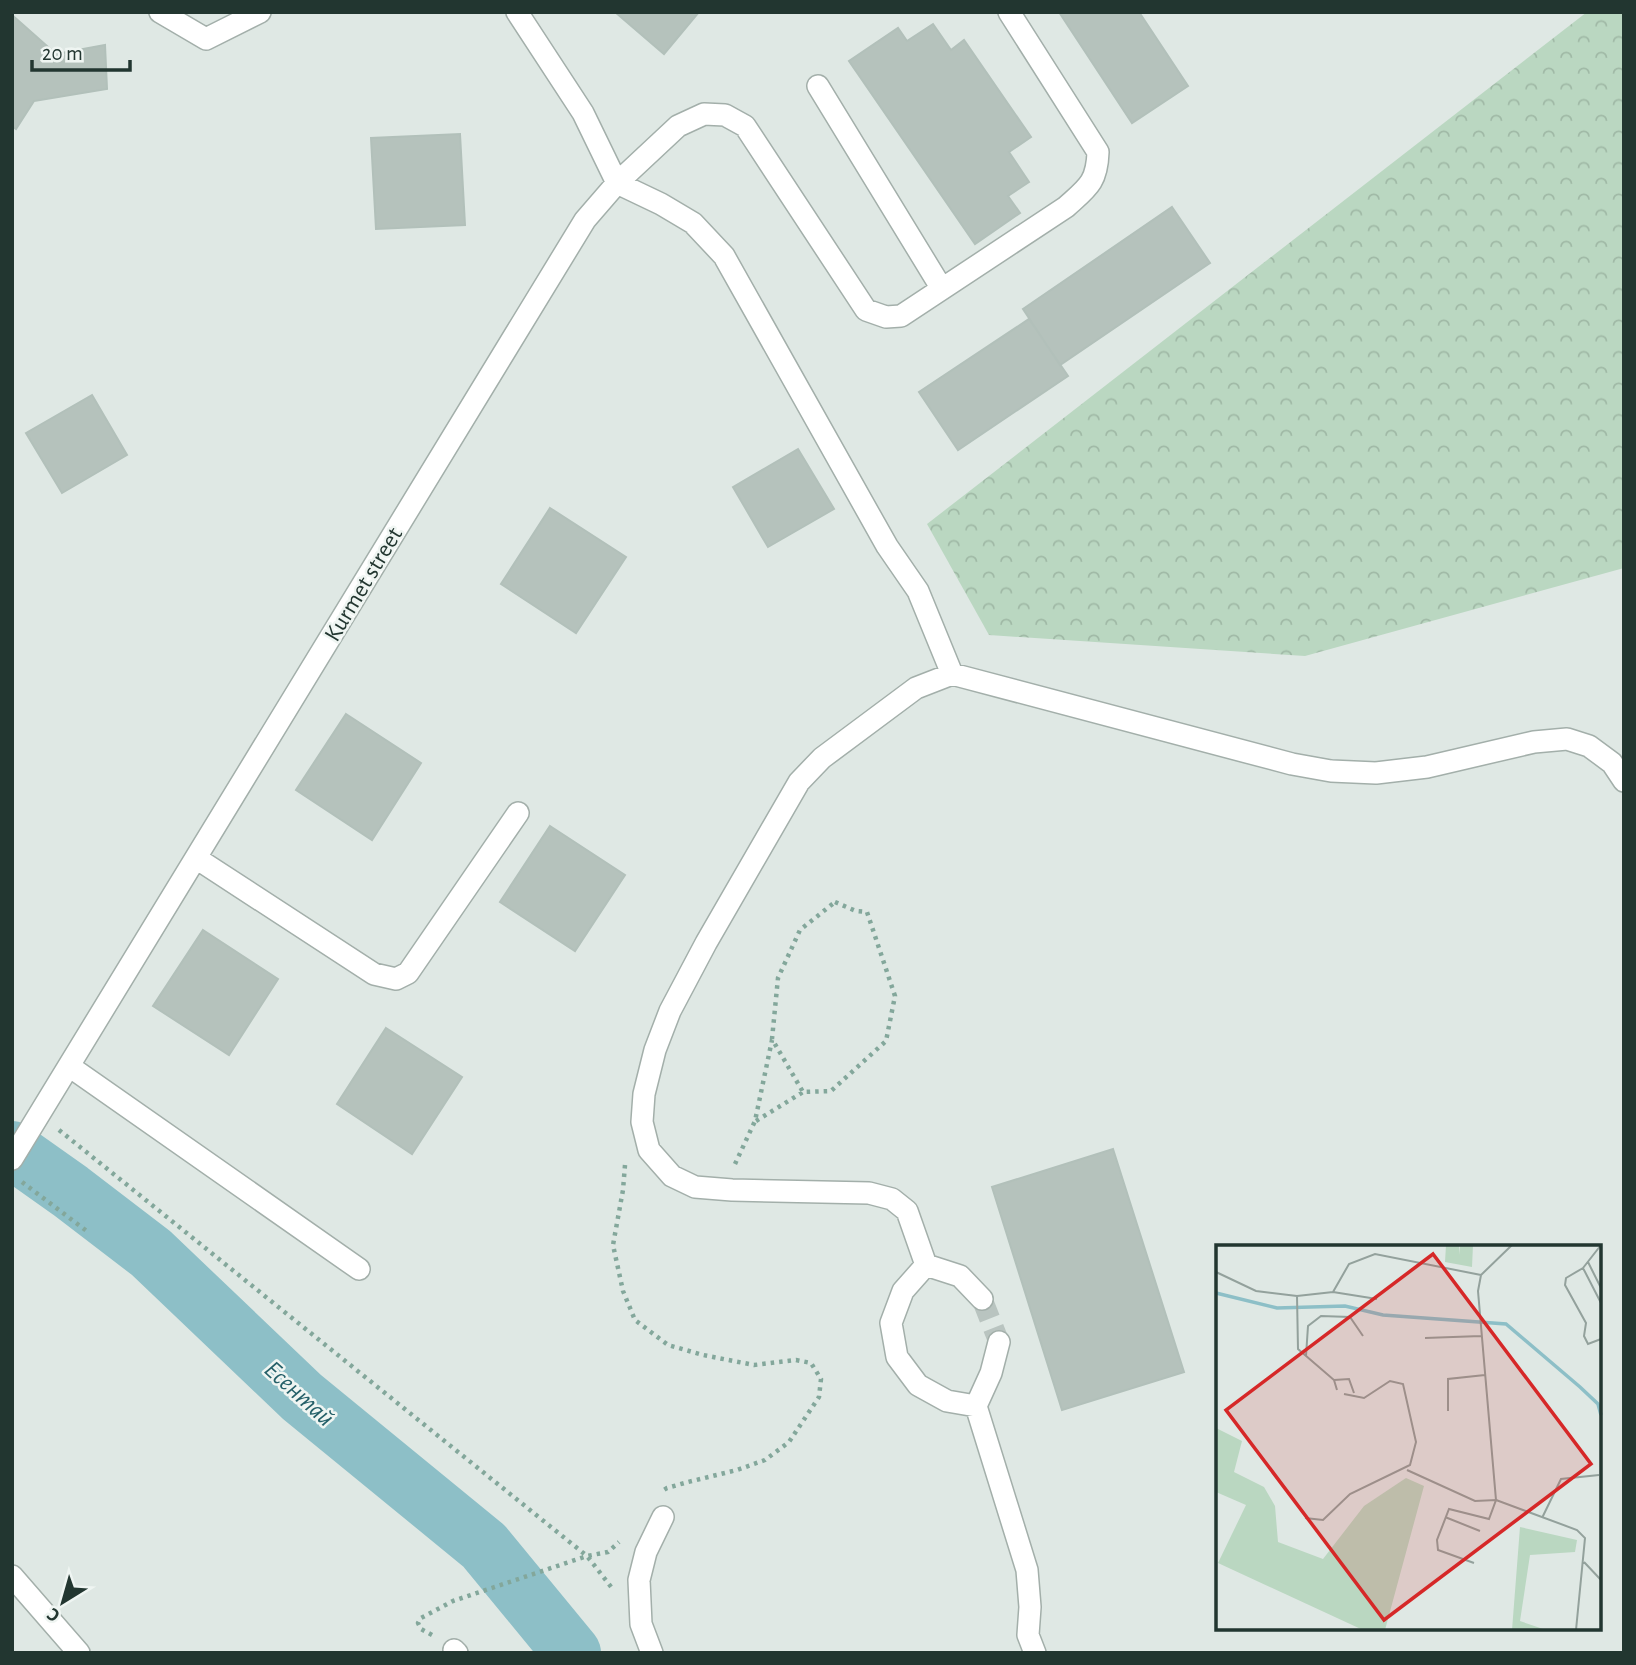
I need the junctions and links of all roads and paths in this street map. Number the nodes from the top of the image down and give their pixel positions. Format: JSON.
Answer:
{"nodes":[{"id":1,"x":160,"y":12,"type":"edge"},
{"id":2,"x":260,"y":12,"type":"edge"},
{"id":3,"x":517,"y":12,"type":"edge"},
{"id":4,"x":1009,"y":12,"type":"edge"},
{"id":5,"x":818,"y":86,"type":"dead end"},
{"id":6,"x":617,"y":183,"type":"junction"},
{"id":7,"x":942,"y":289,"type":"junction"},
{"id":8,"x":952,"y":674,"type":"junction"},
{"id":9,"x":1624,"y":781,"type":"edge"},
{"id":10,"x":518,"y":813,"type":"dead end"},
{"id":11,"x":196,"y":858,"type":"junction"},
{"id":12,"x":772,"y":1039,"type":"junction"},
{"id":13,"x":69,"y":1066,"type":"junction"},
{"id":14,"x":803,"y":1091,"type":"junction"},
{"id":15,"x":39,"y":1114,"type":"junction"},
{"id":16,"x":755,"y":1121,"type":"junction"},
{"id":17,"x":626,"y":1157,"type":"dead end"},
{"id":18,"x":14,"y":1168,"type":"edge"},
{"id":19,"x":723,"y":1189,"type":"junction"},
{"id":20,"x":88,"y":1232,"type":"dead end"},
{"id":21,"x":926,"y":1265,"type":"junction"},
{"id":22,"x":359,"y":1269,"type":"dead end"},
{"id":23,"x":982,"y":1299,"type":"tunnel mouth"},
{"id":24,"x":999,"y":1342,"type":"tunnel mouth"},
{"id":25,"x":976,"y":1406,"type":"junction"},
{"id":26,"x":659,"y":1493,"type":"dead end"},
{"id":27,"x":663,"y":1517,"type":"dead end"},
{"id":28,"x":624,"y":1534,"type":"dead end"},
{"id":29,"x":587,"y":1556,"type":"junction"},
{"id":30,"x":12,"y":1576,"type":"edge"},
{"id":31,"x":641,"y":1624,"type":"junction"},
{"id":32,"x":1032,"y":1644,"type":"edge"},
{"id":33,"x":456,"y":1651,"type":"edge"},
{"id":34,"x":79,"y":1653,"type":"edge"},
{"id":35,"x":652,"y":1653,"type":"edge"},
{"id":36,"x":1015,"y":1653,"type":"edge"}],
"edges":[{"from":1,"to":2,"type":"street"},
{"from":3,"to":6,"type":"street"},
{"from":4,"to":7,"type":"street","name":"Kurmet street"},
{"from":5,"to":7,"type":"street"},
{"from":6,"to":7,"type":"street","name":"Kurmet street"},
{"from":6,"to":8,"type":"street"},
{"from":6,"to":11,"type":"street","name":"Kurmet street"},
{"from":8,"to":9,"type":"street"},
{"from":8,"to":19,"type":"street"},
{"from":10,"to":11,"type":"street"},
{"from":11,"to":13,"type":"street","name":"Kurmet street"},
{"from":12,"to":14,"type":"path"},
{"from":12,"to":14,"type":"path"},
{"from":12,"to":16,"type":"path"},
{"from":13,"to":15,"type":"street","name":"Kurmet street"},
{"from":13,"to":22,"type":"street"},
{"from":14,"to":16,"type":"path"},
{"from":15,"to":18,"type":"street","name":"Kurmet street"},
{"from":15,"to":29,"type":"path"},
{"from":16,"to":19,"type":"path"},
{"from":17,"to":26,"type":"path"},
{"from":18,"to":20,"type":"path"},
{"from":19,"to":21,"type":"street"},
{"from":21,"to":23,"type":"street"},
{"from":21,"to":25,"type":"street"},
{"from":24,"to":25,"type":"street"},
{"from":25,"to":32,"type":"street"},
{"from":27,"to":31,"type":"street"},
{"from":28,"to":29,"type":"path"},
{"from":29,"to":31,"type":"path"},
{"from":29,"to":33,"type":"path"},
{"from":30,"to":34,"type":"street"},
{"from":31,"to":35,"type":"street"},
{"from":32,"to":36,"type":"street"}]}
